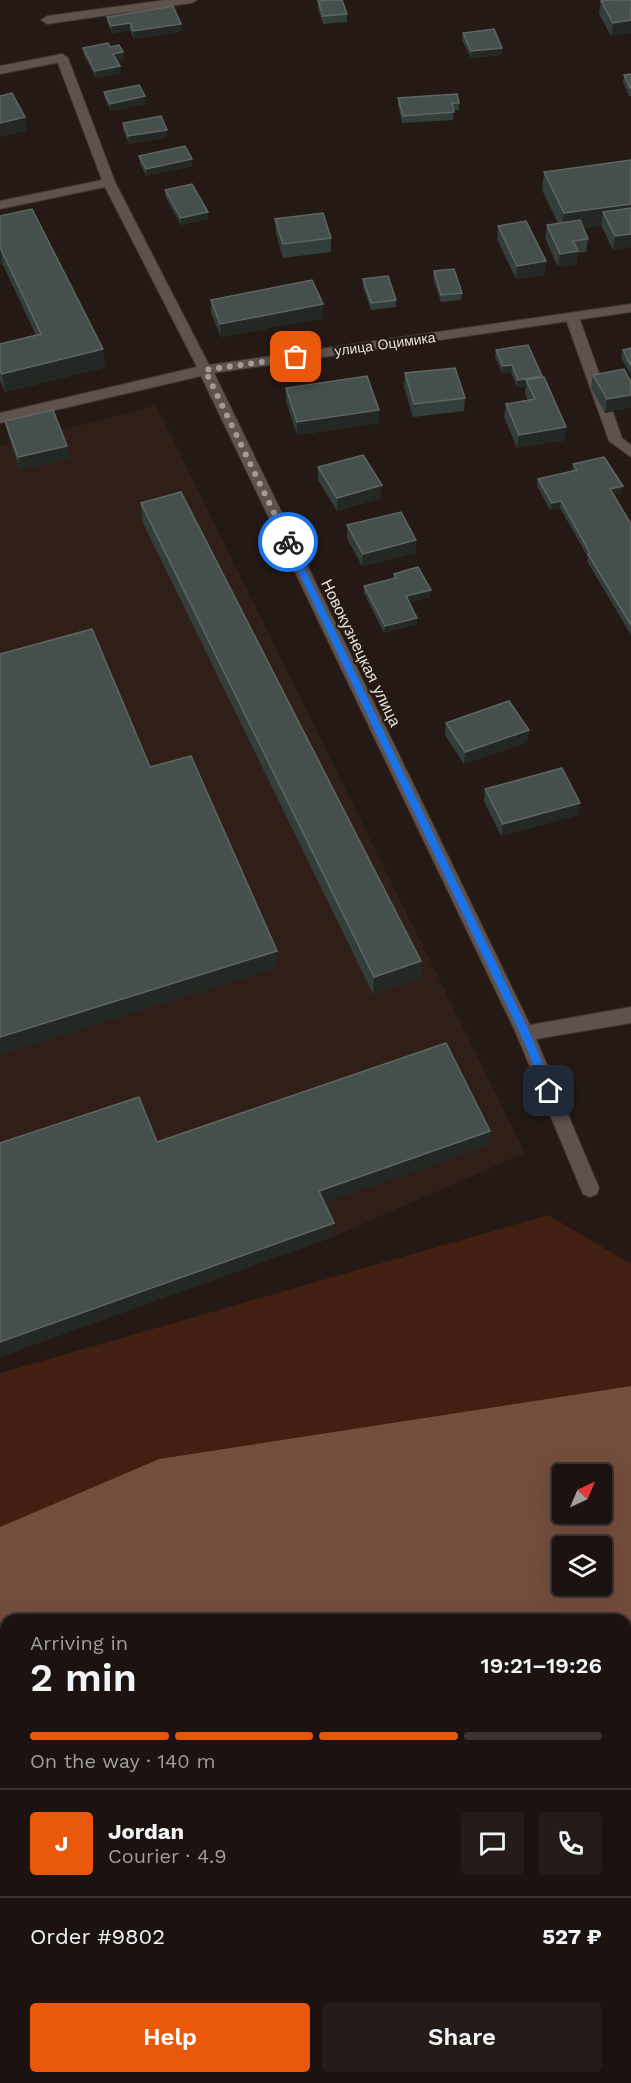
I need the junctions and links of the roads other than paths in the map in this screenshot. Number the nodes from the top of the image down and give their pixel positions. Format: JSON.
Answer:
{"nodes":[{"id":1,"x":191,"y":0,"type":"edge"},
{"id":2,"x":47,"y":20,"type":"dead end"},
{"id":3,"x":0,"y":70,"type":"edge"},
{"id":4,"x":108,"y":182,"type":"junction"},
{"id":5,"x":0,"y":205,"type":"edge"},
{"id":6,"x":631,"y":308,"type":"edge"},
{"id":7,"x":572,"y":317,"type":"junction"},
{"id":8,"x":205,"y":370,"type":"junction"},
{"id":9,"x":0,"y":418,"type":"edge"},
{"id":10,"x":631,"y":452,"type":"edge"},
{"id":11,"x":631,"y":1015,"type":"edge"},
{"id":12,"x":525,"y":1033,"type":"junction"},
{"id":13,"x":590,"y":1188,"type":"dead end"}],
"edges":[{"from":1,"to":2,"type":"street"},
{"from":3,"to":4,"type":"street","name":"Новокузнецкая улица"},
{"from":4,"to":5,"type":"street"},
{"from":4,"to":8,"type":"street","name":"Новокузнецкая улица"},
{"from":6,"to":7,"type":"street","name":"улица Оцимика"},
{"from":7,"to":8,"type":"street","name":"улица Оцимика"},
{"from":7,"to":10,"type":"street"},
{"from":8,"to":9,"type":"street","name":"улица Оцимика"},
{"from":8,"to":12,"type":"street","name":"Новокузнецкая улица"},
{"from":11,"to":12,"type":"street"},
{"from":12,"to":13,"type":"street","name":"Новокузнецкая улица"}]}
